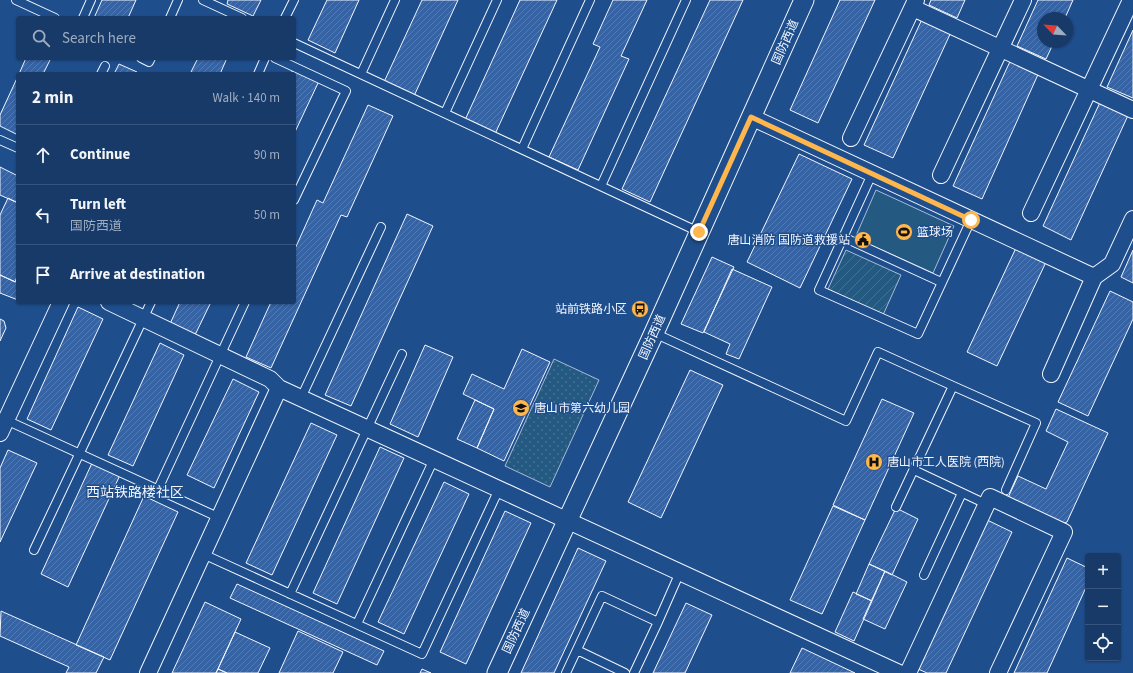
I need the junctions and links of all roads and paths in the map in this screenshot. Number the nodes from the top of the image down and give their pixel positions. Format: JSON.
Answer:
{"nodes":[{"id":1,"x":16,"y":0,"type":"edge"},
{"id":2,"x":91,"y":0,"type":"edge"},
{"id":3,"x":178,"y":0,"type":"edge"},
{"id":4,"x":203,"y":0,"type":"edge"},
{"id":5,"x":294,"y":0,"type":"edge"},
{"id":6,"x":395,"y":0,"type":"edge"},
{"id":7,"x":497,"y":0,"type":"edge"},
{"id":8,"x":590,"y":0,"type":"edge"},
{"id":9,"x":686,"y":0,"type":"edge"},
{"id":10,"x":804,"y":0,"type":"edge"},
{"id":11,"x":1023,"y":0,"type":"edge"},
{"id":12,"x":1131,"y":0,"type":"edge"},
{"id":13,"x":914,"y":4,"type":"edge"},
{"id":14,"x":51,"y":16,"type":"edge"},
{"id":15,"x":83,"y":16,"type":"edge"},
{"id":16,"x":171,"y":16,"type":"edge"},
{"id":17,"x":238,"y":16,"type":"edge"},
{"id":18,"x":286,"y":16,"type":"edge"},
{"id":19,"x":296,"y":43,"type":"edge"},
{"id":20,"x":1000,"y":49,"type":"junction"},
{"id":21,"x":264,"y":60,"type":"edge"},
{"id":22,"x":280,"y":60,"type":"edge"},
{"id":23,"x":105,"y":66,"type":"dead end"},
{"id":24,"x":102,"y":72,"type":"edge"},
{"id":25,"x":259,"y":72,"type":"edge"},
{"id":26,"x":361,"y":74,"type":"junction"},
{"id":27,"x":1090,"y":90,"type":"junction"},
{"id":28,"x":1133,"y":110,"type":"edge"},
{"id":29,"x":445,"y":113,"type":"junction"},
{"id":30,"x":751,"y":117,"type":"junction"},
{"id":31,"x":851,"y":138,"type":"dead end"},
{"id":32,"x":0,"y":140,"type":"edge"},
{"id":33,"x":16,"y":147,"type":"edge"},
{"id":34,"x":522,"y":149,"type":"junction"},
{"id":35,"x":872,"y":174,"type":"junction"},
{"id":36,"x":941,"y":175,"type":"dead end"},
{"id":37,"x":601,"y":186,"type":"junction"},
{"id":38,"x":296,"y":196,"type":"edge"},
{"id":39,"x":1031,"y":213,"type":"dead end"},
{"id":40,"x":1133,"y":219,"type":"edge"},
{"id":41,"x":971,"y":220,"type":"junction"},
{"id":42,"x":381,"y":227,"type":"dead end"},
{"id":43,"x":699,"y":232,"type":"junction"},
{"id":44,"x":843,"y":237,"type":"junction"},
{"id":45,"x":1094,"y":277,"type":"junction"},
{"id":46,"x":941,"y":282,"type":"junction"},
{"id":47,"x":60,"y":304,"type":"edge"},
{"id":48,"x":113,"y":304,"type":"edge"},
{"id":49,"x":150,"y":304,"type":"edge"},
{"id":50,"x":244,"y":304,"type":"edge"},
{"id":51,"x":143,"y":318,"type":"junction"},
{"id":52,"x":654,"y":333,"type":"junction"},
{"id":53,"x":220,"y":354,"type":"junction"},
{"id":54,"x":402,"y":354,"type":"dead end"},
{"id":55,"x":1051,"y":374,"type":"dead end"},
{"id":56,"x":953,"y":386,"type":"junction"},
{"id":57,"x":279,"y":388,"type":"junction"},
{"id":58,"x":301,"y":398,"type":"junction"},
{"id":59,"x":3,"y":426,"type":"edge"},
{"id":60,"x":366,"y":428,"type":"junction"},
{"id":61,"x":79,"y":454,"type":"junction"},
{"id":62,"x":434,"y":459,"type":"junction"},
{"id":63,"x":914,"y":470,"type":"junction"},
{"id":64,"x":158,"y":489,"type":"junction"},
{"id":65,"x":500,"y":489,"type":"junction"},
{"id":66,"x":1006,"y":490,"type":"dead end"},
{"id":67,"x":962,"y":493,"type":"junction"},
{"id":68,"x":986,"y":504,"type":"junction"},
{"id":69,"x":896,"y":507,"type":"dead end"},
{"id":70,"x":220,"y":518,"type":"junction"},
{"id":71,"x":568,"y":520,"type":"junction"},
{"id":72,"x":34,"y":550,"type":"dead end"},
{"id":73,"x":203,"y":554,"type":"junction"},
{"id":74,"x":680,"y":572,"type":"junction"},
{"id":75,"x":924,"y":574,"type":"dead end"},
{"id":76,"x":290,"y":594,"type":"junction"},
{"id":77,"x":658,"y":622,"type":"junction"},
{"id":78,"x":357,"y":624,"type":"junction"},
{"id":79,"x":577,"y":650,"type":"junction"},
{"id":80,"x":148,"y":673,"type":"edge"},
{"id":81,"x":496,"y":673,"type":"edge"},
{"id":82,"x":566,"y":673,"type":"edge"},
{"id":83,"x":625,"y":673,"type":"edge"},
{"id":84,"x":634,"y":673,"type":"edge"},
{"id":85,"x":899,"y":673,"type":"edge"},
{"id":86,"x":908,"y":673,"type":"edge"},
{"id":87,"x":998,"y":673,"type":"edge"}],
"edges":[{"from":1,"to":14,"type":"lane"},
{"from":2,"to":15,"type":"lane"},
{"from":3,"to":16,"type":"lane"},
{"from":4,"to":17,"type":"lane"},
{"from":5,"to":18,"type":"lane"},
{"from":6,"to":26,"type":"lane"},
{"from":7,"to":29,"type":"lane"},
{"from":8,"to":34,"type":"lane"},
{"from":9,"to":37,"type":"lane"},
{"from":10,"to":30,"type":"street","name":"国防西道"},
{"from":11,"to":20,"type":"street"},
{"from":12,"to":27,"type":"street"},
{"from":13,"to":20,"type":"street"},
{"from":13,"to":31,"type":"street"},
{"from":19,"to":26,"type":"lane"},
{"from":20,"to":27,"type":"street"},
{"from":20,"to":36,"type":"street"},
{"from":21,"to":25,"type":"lane"},
{"from":22,"to":38,"type":"lane"},
{"from":23,"to":24,"type":"lane"},
{"from":26,"to":29,"type":"lane"},
{"from":27,"to":28,"type":"street"},
{"from":27,"to":39,"type":"street"},
{"from":29,"to":34,"type":"lane"},
{"from":30,"to":35,"type":"street"},
{"from":30,"to":43,"type":"street","name":"国防西道"},
{"from":32,"to":33,"type":"lane"},
{"from":34,"to":37,"type":"lane"},
{"from":35,"to":41,"type":"street"},
{"from":35,"to":44,"type":"lane"},
{"from":37,"to":43,"type":"lane"},
{"from":40,"to":45,"type":"street"},
{"from":41,"to":45,"type":"street"},
{"from":41,"to":46,"type":"lane"},
{"from":42,"to":58,"type":"lane"},
{"from":43,"to":52,"type":"street","name":"国防西道"},
{"from":44,"to":46,"type":"lane"},
{"from":44,"to":46,"type":"lane"},
{"from":45,"to":55,"type":"street"},
{"from":47,"to":59,"type":"street"},
{"from":48,"to":51,"type":"street"},
{"from":49,"to":51,"type":"lane"},
{"from":50,"to":53,"type":"lane"},
{"from":51,"to":53,"type":"street"},
{"from":51,"to":61,"type":"lane"},
{"from":52,"to":56,"type":"lane"},
{"from":52,"to":71,"type":"street","name":"国防西道"},
{"from":53,"to":57,"type":"street"},
{"from":53,"to":64,"type":"lane"},
{"from":54,"to":60,"type":"lane"},
{"from":56,"to":63,"type":"lane"},
{"from":56,"to":66,"type":"lane"},
{"from":57,"to":58,"type":"street"},
{"from":57,"to":70,"type":"street"},
{"from":58,"to":60,"type":"street"},
{"from":59,"to":61,"type":"lane"},
{"from":60,"to":62,"type":"street"},
{"from":60,"to":76,"type":"lane"},
{"from":61,"to":64,"type":"lane"},
{"from":61,"to":72,"type":"lane"},
{"from":62,"to":65,"type":"street"},
{"from":62,"to":78,"type":"lane"},
{"from":63,"to":67,"type":"lane"},
{"from":63,"to":69,"type":"lane"},
{"from":64,"to":70,"type":"lane"},
{"from":65,"to":71,"type":"street"},
{"from":65,"to":78,"type":"lane"},
{"from":67,"to":68,"type":"lane"},
{"from":67,"to":75,"type":"lane"},
{"from":68,"to":86,"type":"street"},
{"from":68,"to":87,"type":"street"},
{"from":70,"to":73,"type":"street"},
{"from":71,"to":74,"type":"street"},
{"from":71,"to":81,"type":"street","name":"国防西道"},
{"from":73,"to":76,"type":"lane"},
{"from":73,"to":80,"type":"street"},
{"from":74,"to":77,"type":"lane"},
{"from":74,"to":85,"type":"street"},
{"from":76,"to":78,"type":"lane"},
{"from":77,"to":79,"type":"lane"},
{"from":77,"to":84,"type":"lane"},
{"from":79,"to":82,"type":"lane"},
{"from":79,"to":83,"type":"lane"}]}
